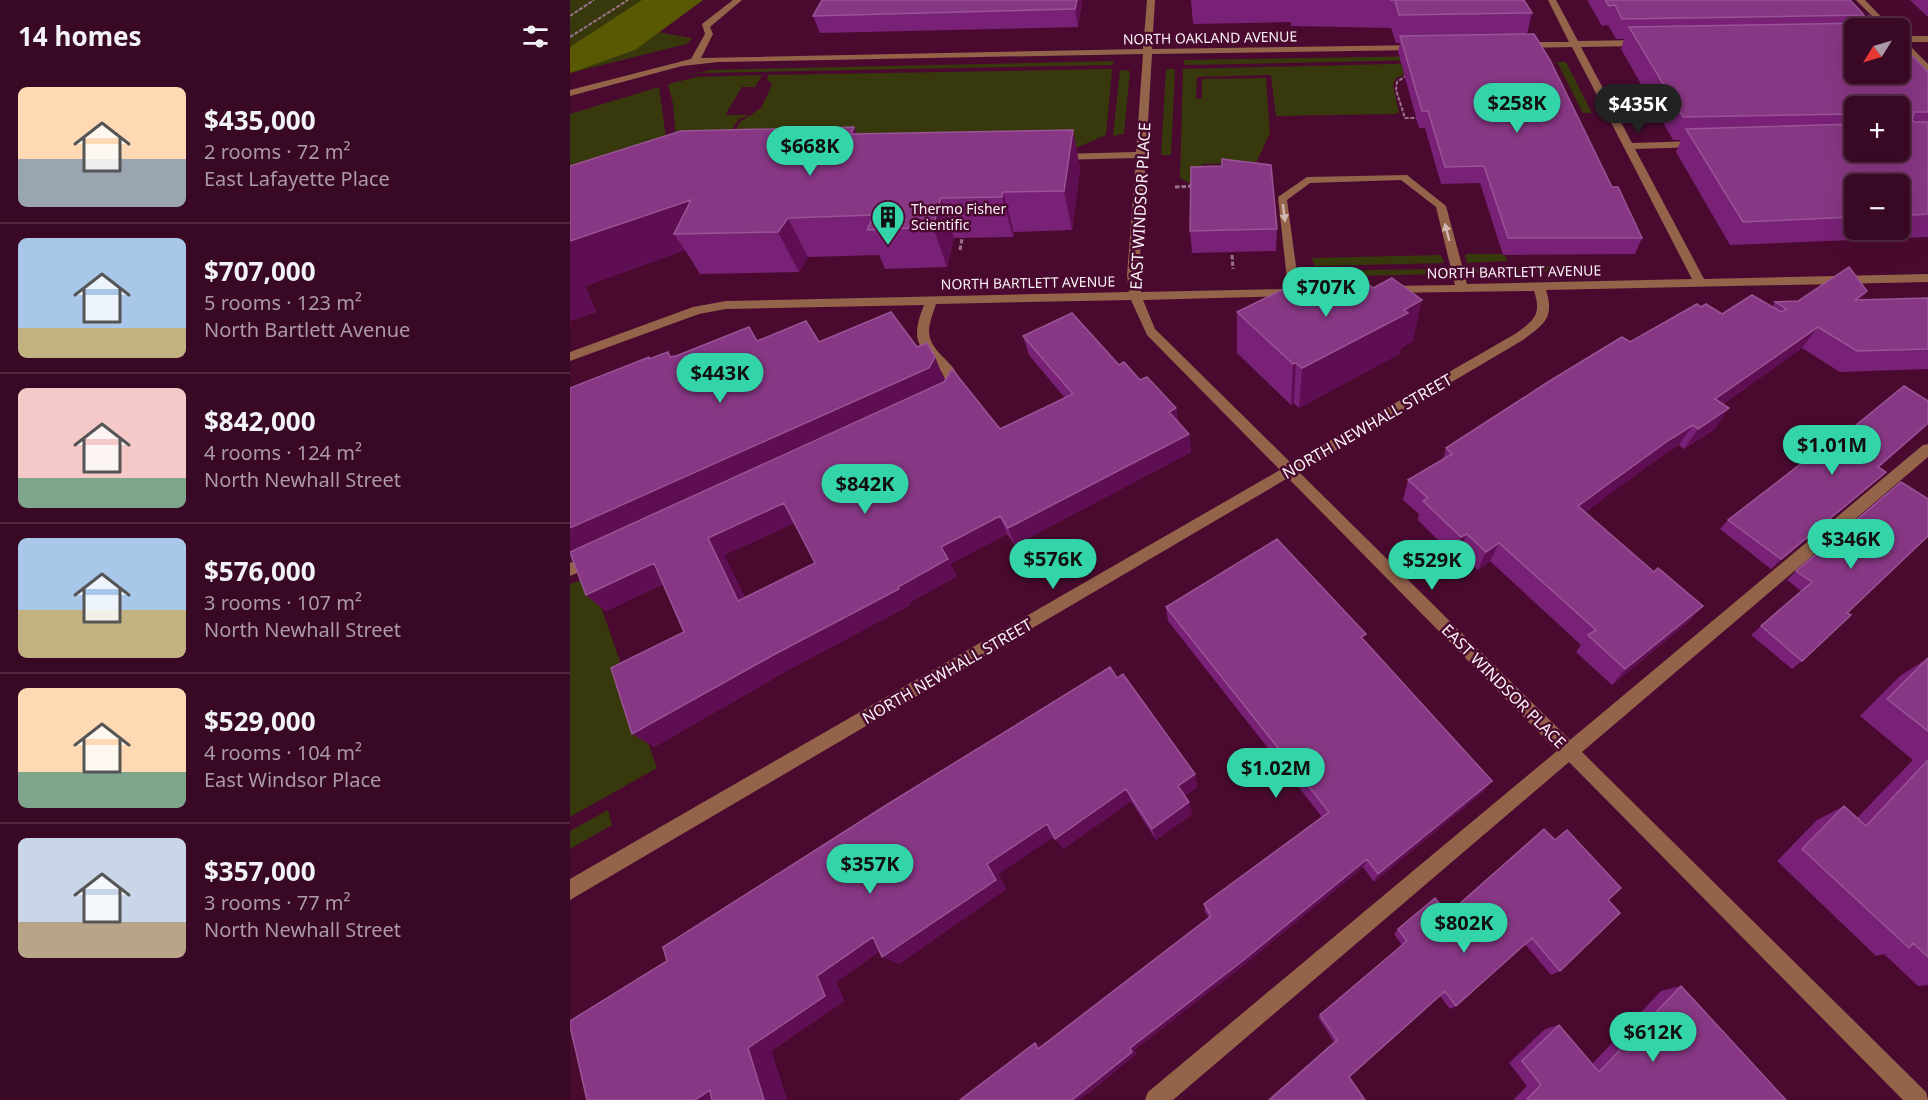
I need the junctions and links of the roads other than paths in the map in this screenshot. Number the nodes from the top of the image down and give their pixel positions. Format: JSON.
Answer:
{"nodes":[{"id":1,"x":738,"y":0,"type":"edge"},
{"id":2,"x":1151,"y":0,"type":"edge"},
{"id":3,"x":1552,"y":0,"type":"edge"},
{"id":4,"x":1860,"y":0,"type":"edge"},
{"id":5,"x":1878,"y":18,"type":"edge"},
{"id":6,"x":1910,"y":39,"type":"edge"},
{"id":7,"x":1928,"y":39,"type":"edge"},
{"id":8,"x":1654,"y":43,"type":"edge"},
{"id":9,"x":1575,"y":45,"type":"junction"},
{"id":10,"x":1510,"y":46,"type":"edge"},
{"id":11,"x":1427,"y":47,"type":"edge"},
{"id":12,"x":1910,"y":50,"type":"edge"},
{"id":13,"x":1148,"y":53,"type":"junction"},
{"id":14,"x":695,"y":62,"type":"junction"},
{"id":15,"x":1928,"y":69,"type":"edge"},
{"id":16,"x":570,"y":93,"type":"edge"},
{"id":17,"x":1711,"y":144,"type":"edge"},
{"id":18,"x":1628,"y":146,"type":"junction"},
{"id":19,"x":1142,"y":155,"type":"junction"},
{"id":20,"x":1047,"y":157,"type":"edge"},
{"id":21,"x":1928,"y":278,"type":"edge"},
{"id":22,"x":1700,"y":283,"type":"junction"},
{"id":23,"x":1539,"y":287,"type":"junction"},
{"id":24,"x":1462,"y":288,"type":"junction"},
{"id":25,"x":1294,"y":292,"type":"junction"},
{"id":26,"x":1134,"y":296,"type":"junction"},
{"id":27,"x":931,"y":300,"type":"junction"},
{"id":28,"x":570,"y":357,"type":"edge"},
{"id":29,"x":946,"y":396,"type":"edge"},
{"id":30,"x":1928,"y":449,"type":"edge"},
{"id":31,"x":1289,"y":472,"type":"junction"},
{"id":32,"x":600,"y":556,"type":"edge"},
{"id":33,"x":570,"y":570,"type":"edge"},
{"id":34,"x":1569,"y":751,"type":"junction"},
{"id":35,"x":570,"y":890,"type":"edge"},
{"id":36,"x":1156,"y":1100,"type":"edge"},
{"id":37,"x":1918,"y":1100,"type":"edge"}],
"edges":[{"from":1,"to":14,"type":"street"},
{"from":2,"to":13,"type":"street","name":"EAST WINDSOR PLACE"},
{"from":3,"to":9,"type":"street"},
{"from":4,"to":5,"type":"street"},
{"from":6,"to":7,"type":"street"},
{"from":8,"to":9,"type":"street"},
{"from":9,"to":10,"type":"street"},
{"from":9,"to":18,"type":"street"},
{"from":11,"to":13,"type":"street","name":"NORTH OAKLAND AVENUE"},
{"from":12,"to":15,"type":"street"},
{"from":13,"to":14,"type":"street","name":"NORTH OAKLAND AVENUE"},
{"from":13,"to":19,"type":"street","name":"EAST WINDSOR PLACE"},
{"from":14,"to":16,"type":"street","name":"NORTH OAKLAND AVENUE"},
{"from":17,"to":18,"type":"street"},
{"from":18,"to":22,"type":"street"},
{"from":19,"to":20,"type":"street"},
{"from":19,"to":26,"type":"street","name":"EAST WINDSOR PLACE"},
{"from":21,"to":22,"type":"street","name":"NORTH BARTLETT AVENUE"},
{"from":22,"to":23,"type":"street","name":"NORTH BARTLETT AVENUE"},
{"from":23,"to":24,"type":"street","name":"NORTH BARTLETT AVENUE"},
{"from":23,"to":31,"type":"street","name":"NORTH NEWHALL STREET"},
{"from":24,"to":25,"type":"street","name":"NORTH BARTLETT AVENUE"},
{"from":24,"to":25,"type":"street","one_way":true},
{"from":25,"to":26,"type":"street","name":"NORTH BARTLETT AVENUE"},
{"from":26,"to":27,"type":"street","name":"NORTH BARTLETT AVENUE"},
{"from":26,"to":31,"type":"street","name":"EAST WINDSOR PLACE"},
{"from":27,"to":28,"type":"street","name":"NORTH BARTLETT AVENUE"},
{"from":27,"to":29,"type":"street"},
{"from":30,"to":34,"type":"street"},
{"from":31,"to":34,"type":"street","name":"EAST WINDSOR PLACE"},
{"from":31,"to":35,"type":"street","name":"NORTH NEWHALL STREET"},
{"from":32,"to":33,"type":"street"},
{"from":34,"to":36,"type":"street"},
{"from":34,"to":37,"type":"street","name":"EAST WINDSOR PLACE"}]}
